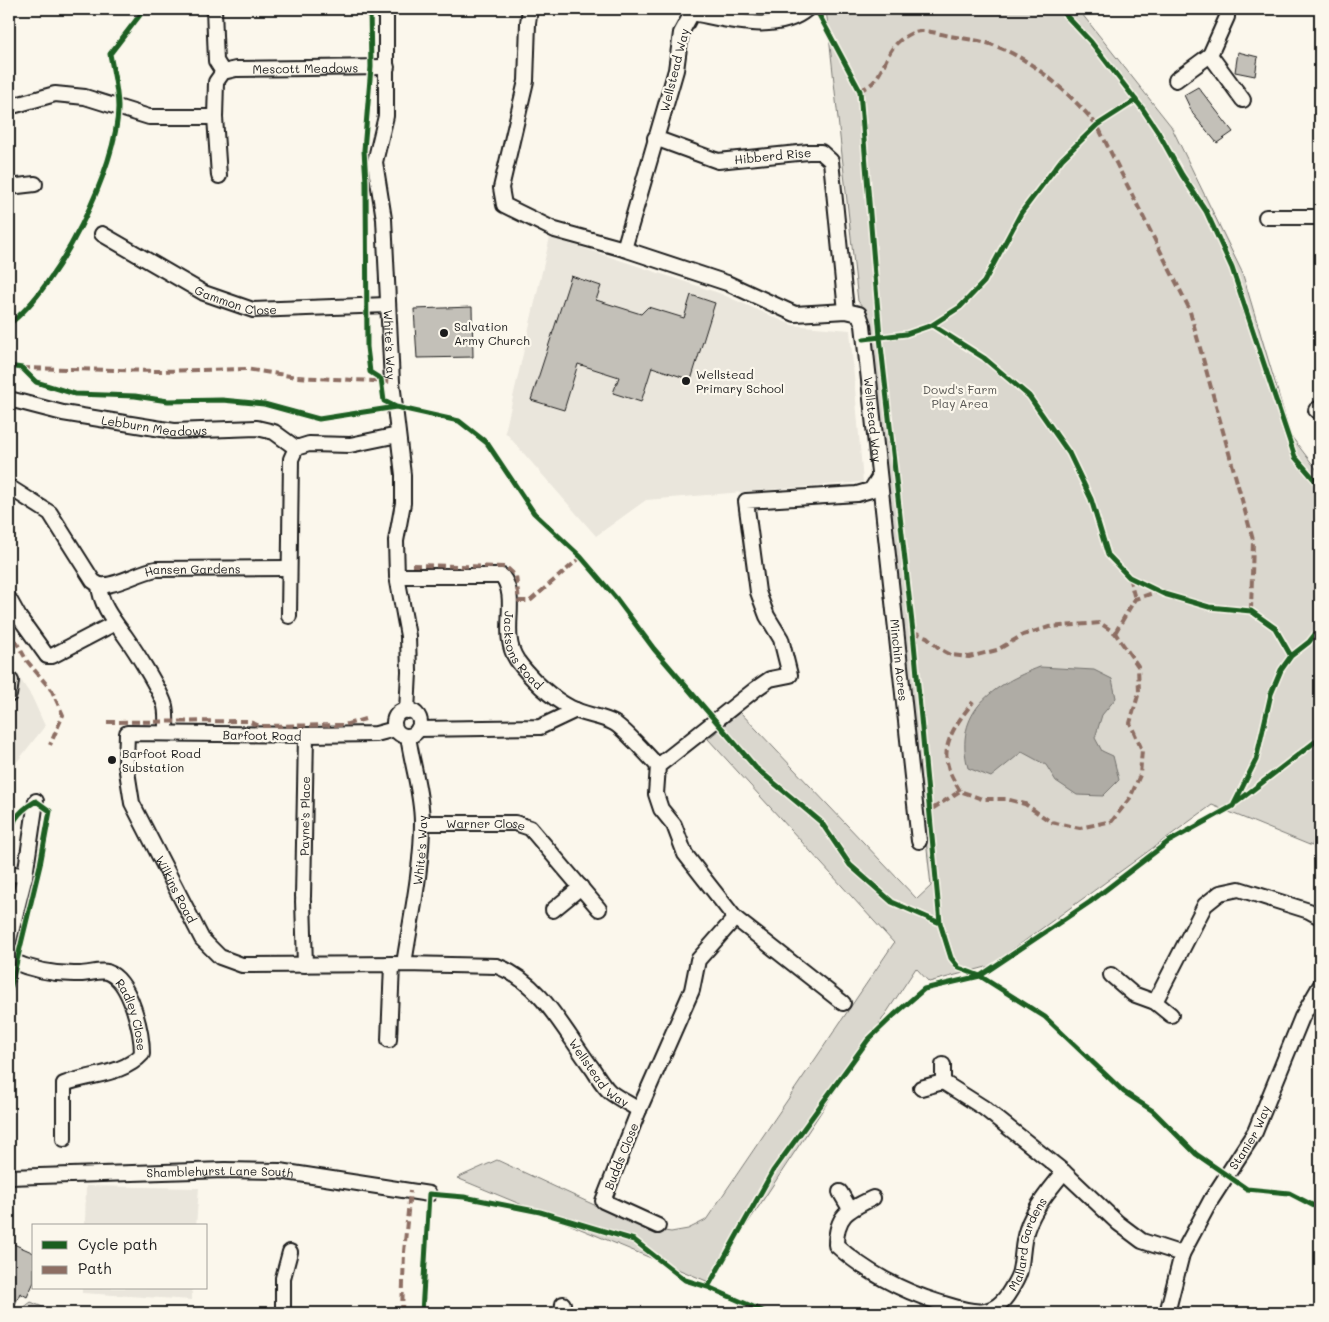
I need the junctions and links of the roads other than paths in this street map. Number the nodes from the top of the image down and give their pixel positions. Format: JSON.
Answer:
{"nodes":[{"id":1,"x":214,"y":9,"type":"edge"},
{"id":2,"x":386,"y":9,"type":"edge"},
{"id":3,"x":530,"y":9,"type":"edge"},
{"id":4,"x":807,"y":9,"type":"edge"},
{"id":5,"x":1227,"y":9,"type":"edge"},
{"id":6,"x":689,"y":11,"type":"edge"},
{"id":7,"x":1210,"y":55,"type":"junction"},
{"id":8,"x":387,"y":67,"type":"junction"},
{"id":9,"x":224,"y":72,"type":"junction"},
{"id":10,"x":1176,"y":80,"type":"dead end"},
{"id":11,"x":1243,"y":100,"type":"dead end"},
{"id":12,"x":9,"y":104,"type":"edge"},
{"id":13,"x":216,"y":118,"type":"junction"},
{"id":14,"x":655,"y":138,"type":"junction"},
{"id":15,"x":219,"y":176,"type":"dead end"},
{"id":16,"x":35,"y":184,"type":"dead end"},
{"id":17,"x":9,"y":187,"type":"edge"},
{"id":18,"x":1266,"y":217,"type":"dead end"},
{"id":19,"x":1320,"y":217,"type":"edge"},
{"id":20,"x":102,"y":234,"type":"dead end"},
{"id":21,"x":624,"y":249,"type":"junction"},
{"id":22,"x":387,"y":305,"type":"junction"},
{"id":23,"x":846,"y":310,"type":"junction"},
{"id":24,"x":9,"y":403,"type":"edge"},
{"id":25,"x":398,"y":435,"type":"junction"},
{"id":26,"x":296,"y":448,"type":"junction"},
{"id":27,"x":878,"y":479,"type":"junction"},
{"id":28,"x":9,"y":487,"type":"edge"},
{"id":29,"x":289,"y":568,"type":"junction"},
{"id":30,"x":397,"y":576,"type":"junction"},
{"id":31,"x":100,"y":585,"type":"junction"},
{"id":32,"x":9,"y":599,"type":"edge"},
{"id":33,"x":289,"y":616,"type":"dead end"},
{"id":34,"x":114,"y":623,"type":"junction"},
{"id":35,"x":11,"y":681,"type":"dead end"},
{"id":36,"x":9,"y":695,"type":"edge"},
{"id":37,"x":407,"y":710,"type":"junction"},
{"id":38,"x":576,"y":710,"type":"junction"},
{"id":39,"x":407,"y":731,"type":"junction"},
{"id":40,"x":128,"y":733,"type":"joint"},
{"id":41,"x":166,"y":733,"type":"junction"},
{"id":42,"x":306,"y":735,"type":"junction"},
{"id":43,"x":658,"y":766,"type":"junction"},
{"id":44,"x":36,"y":801,"type":"dead end"},
{"id":45,"x":422,"y":823,"type":"junction"},
{"id":46,"x":919,"y":842,"type":"dead end"},
{"id":47,"x":9,"y":873,"type":"edge"},
{"id":48,"x":25,"y":876,"type":"junction"},
{"id":49,"x":581,"y":887,"type":"junction"},
{"id":50,"x":599,"y":909,"type":"dead end"},
{"id":51,"x":553,"y":910,"type":"dead end"},
{"id":52,"x":1320,"y":917,"type":"edge"},
{"id":53,"x":735,"y":918,"type":"junction"},
{"id":54,"x":9,"y":940,"type":"edge"},
{"id":55,"x":9,"y":960,"type":"edge"},
{"id":56,"x":398,"y":964,"type":"junction"},
{"id":57,"x":305,"y":965,"type":"junction"},
{"id":58,"x":1111,"y":975,"type":"dead end"},
{"id":59,"x":1320,"y":986,"type":"edge"},
{"id":60,"x":1155,"y":1002,"type":"junction"},
{"id":61,"x":843,"y":1003,"type":"dead end"},
{"id":62,"x":1170,"y":1015,"type":"dead end"},
{"id":63,"x":389,"y":1040,"type":"dead end"},
{"id":64,"x":944,"y":1065,"type":"dead end"},
{"id":65,"x":943,"y":1082,"type":"junction"},
{"id":66,"x":920,"y":1088,"type":"dead end"},
{"id":67,"x":639,"y":1110,"type":"junction"},
{"id":68,"x":64,"y":1139,"type":"dead end"},
{"id":69,"x":1064,"y":1172,"type":"junction"},
{"id":70,"x":9,"y":1177,"type":"edge"},
{"id":71,"x":840,"y":1192,"type":"dead end"},
{"id":72,"x":429,"y":1194,"type":"dead end"},
{"id":73,"x":873,"y":1198,"type":"dead end"},
{"id":74,"x":850,"y":1209,"type":"junction"},
{"id":75,"x":658,"y":1226,"type":"dead end"},
{"id":76,"x":290,"y":1252,"type":"dead end"},
{"id":77,"x":1182,"y":1254,"type":"junction"},
{"id":78,"x":283,"y":1313,"type":"edge"},
{"id":79,"x":1167,"y":1313,"type":"edge"}],
"edges":[{"from":1,"to":9,"type":"street"},
{"from":2,"to":8,"type":"street","name":"White's Way"},
{"from":3,"to":21,"type":"street"},
{"from":4,"to":6,"type":"street","name":"Wellstead Way"},
{"from":5,"to":7,"type":"street"},
{"from":6,"to":14,"type":"street","name":"Wellstead Way"},
{"from":7,"to":10,"type":"street"},
{"from":7,"to":11,"type":"street"},
{"from":8,"to":9,"type":"street","name":"Mescott Meadows"},
{"from":8,"to":22,"type":"street","name":"White's Way"},
{"from":9,"to":13,"type":"street"},
{"from":12,"to":13,"type":"street"},
{"from":13,"to":15,"type":"street"},
{"from":14,"to":21,"type":"street","name":"Wellstead Way"},
{"from":14,"to":23,"type":"street","name":"Hibberd Rise"},
{"from":16,"to":17,"type":"street"},
{"from":18,"to":19,"type":"street"},
{"from":20,"to":22,"type":"street","name":"Gammon Close"},
{"from":21,"to":23,"type":"street"},
{"from":22,"to":25,"type":"street","name":"White's Way"},
{"from":23,"to":27,"type":"street","name":"Wellstead Way"},
{"from":24,"to":26,"type":"street","name":"Lebburn Meadows"},
{"from":25,"to":26,"type":"street"},
{"from":25,"to":30,"type":"street","name":"White's Way"},
{"from":26,"to":29,"type":"street"},
{"from":27,"to":43,"type":"street","name":"Wellstead Way"},
{"from":27,"to":46,"type":"street","name":"Minchin Acres"},
{"from":28,"to":31,"type":"street"},
{"from":29,"to":31,"type":"street","name":"Hansen Gardens"},
{"from":29,"to":33,"type":"street"},
{"from":30,"to":37,"type":"street","name":"White's Way"},
{"from":30,"to":38,"type":"street","name":"Jacksons Road"},
{"from":31,"to":34,"type":"street"},
{"from":32,"to":34,"type":"street"},
{"from":34,"to":41,"type":"street"},
{"from":35,"to":36,"type":"street"},
{"from":37,"to":39,"type":"street","name":"White's Way"},
{"from":37,"to":39,"type":"street","name":"White's Way"},
{"from":38,"to":39,"type":"street","name":"Barfoot Road"},
{"from":38,"to":43,"type":"street","name":"Jacksons Road"},
{"from":39,"to":42,"type":"street","name":"Barfoot Road"},
{"from":39,"to":45,"type":"street","name":"White's Way"},
{"from":40,"to":41,"type":"street","name":"Barfoot Road"},
{"from":40,"to":57,"type":"street","name":"Wilkins Road"},
{"from":41,"to":42,"type":"street","name":"Barfoot Road"},
{"from":42,"to":57,"type":"street","name":"Payne's Place"},
{"from":43,"to":53,"type":"street"},
{"from":44,"to":48,"type":"street"},
{"from":45,"to":49,"type":"street","name":"Warner Close"},
{"from":45,"to":56,"type":"street","name":"White's Way"},
{"from":47,"to":48,"type":"street"},
{"from":48,"to":54,"type":"street"},
{"from":49,"to":50,"type":"street","name":"Warner Close"},
{"from":49,"to":51,"type":"street"},
{"from":52,"to":60,"type":"street"},
{"from":53,"to":61,"type":"street"},
{"from":53,"to":67,"type":"street","name":"Wellstead Way"},
{"from":55,"to":68,"type":"street","name":"Radley Close"},
{"from":56,"to":57,"type":"street","name":"Wilkins Road"},
{"from":56,"to":63,"type":"street","name":"White's Way"},
{"from":56,"to":67,"type":"street","name":"Wellstead Way"},
{"from":58,"to":60,"type":"street"},
{"from":59,"to":77,"type":"street","name":"Stanier Way"},
{"from":60,"to":62,"type":"street"},
{"from":64,"to":65,"type":"street"},
{"from":65,"to":66,"type":"street"},
{"from":65,"to":69,"type":"street"},
{"from":67,"to":75,"type":"street","name":"Budds Close"},
{"from":69,"to":74,"type":"street","name":"Mallard Gardens"},
{"from":69,"to":77,"type":"street"},
{"from":70,"to":72,"type":"street","name":"Shamblehurst Lane South"},
{"from":71,"to":74,"type":"street"},
{"from":73,"to":74,"type":"street","name":"Mallard Gardens"},
{"from":76,"to":78,"type":"street"},
{"from":77,"to":79,"type":"street","name":"Stanier Way"}]}
